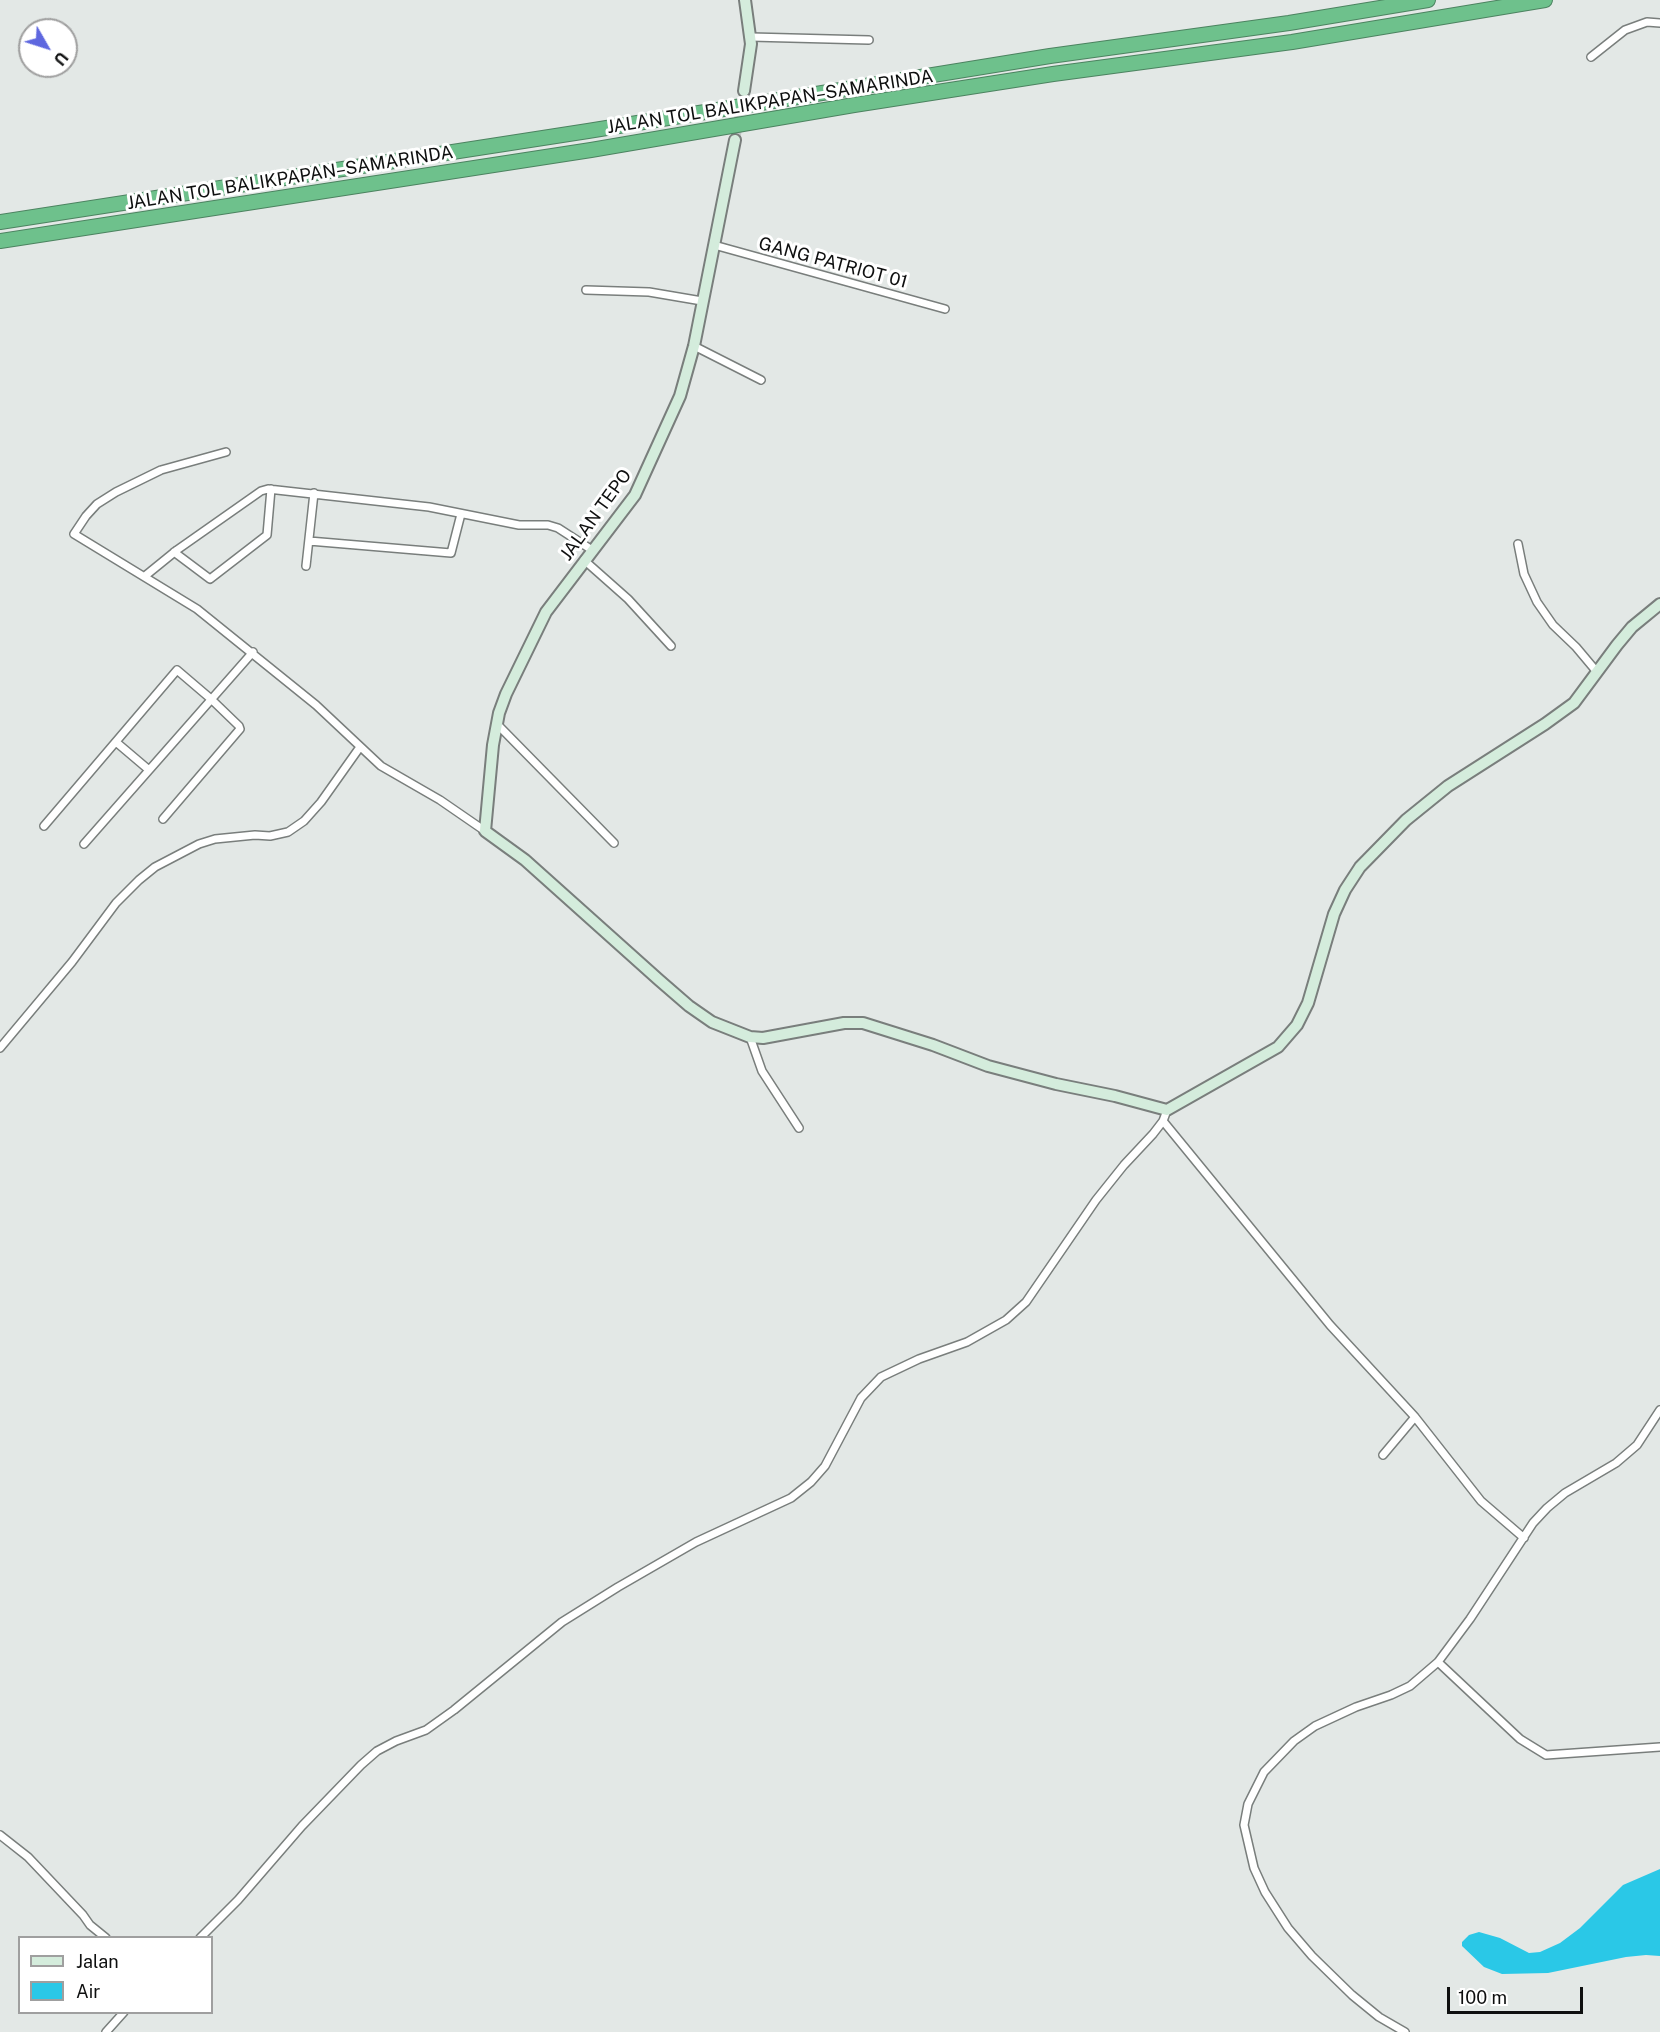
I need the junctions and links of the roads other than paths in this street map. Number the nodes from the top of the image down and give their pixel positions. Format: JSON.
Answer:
{"nodes":[{"id":1,"x":745,"y":0,"type":"edge"},
{"id":2,"x":1428,"y":0,"type":"edge"},
{"id":3,"x":1545,"y":0,"type":"edge"},
{"id":4,"x":1660,"y":24,"type":"edge"},
{"id":5,"x":751,"y":37,"type":"junction"},
{"id":6,"x":869,"y":40,"type":"dead end"},
{"id":7,"x":1591,"y":57,"type":"dead end"},
{"id":8,"x":744,"y":91,"type":"tunnel mouth"},
{"id":9,"x":735,"y":140,"type":"tunnel mouth"},
{"id":10,"x":0,"y":222,"type":"edge"},
{"id":11,"x":0,"y":241,"type":"edge"},
{"id":12,"x":714,"y":245,"type":"junction"},
{"id":13,"x":586,"y":290,"type":"dead end"},
{"id":14,"x":702,"y":301,"type":"junction"},
{"id":15,"x":945,"y":309,"type":"dead end"},
{"id":16,"x":694,"y":346,"type":"junction"},
{"id":17,"x":761,"y":380,"type":"dead end"},
{"id":18,"x":226,"y":452,"type":"dead end"},
{"id":19,"x":271,"y":489,"type":"junction"},
{"id":20,"x":314,"y":493,"type":"junction"},
{"id":21,"x":461,"y":514,"type":"junction"},
{"id":22,"x":309,"y":541,"type":"junction"},
{"id":23,"x":1518,"y":544,"type":"dead end"},
{"id":24,"x":592,"y":550,"type":"junction"},
{"id":25,"x":174,"y":552,"type":"junction"},
{"id":26,"x":584,"y":560,"type":"junction"},
{"id":27,"x":306,"y":566,"type":"dead end"},
{"id":28,"x":145,"y":576,"type":"junction"},
{"id":29,"x":1660,"y":604,"type":"edge"},
{"id":30,"x":671,"y":646,"type":"dead end"},
{"id":31,"x":252,"y":652,"type":"junction"},
{"id":32,"x":1597,"y":672,"type":"junction"},
{"id":33,"x":211,"y":699,"type":"junction"},
{"id":34,"x":497,"y":724,"type":"junction"},
{"id":35,"x":116,"y":742,"type":"junction"},
{"id":36,"x":362,"y":748,"type":"junction"},
{"id":37,"x":149,"y":770,"type":"junction"},
{"id":38,"x":163,"y":819,"type":"dead end"},
{"id":39,"x":44,"y":826,"type":"dead end"},
{"id":40,"x":485,"y":831,"type":"junction"},
{"id":41,"x":614,"y":843,"type":"dead end"},
{"id":42,"x":84,"y":844,"type":"dead end"},
{"id":43,"x":750,"y":1037,"type":"junction"},
{"id":44,"x":0,"y":1048,"type":"edge"},
{"id":45,"x":1165,"y":1116,"type":"junction"},
{"id":46,"x":799,"y":1128,"type":"dead end"},
{"id":47,"x":1660,"y":1410,"type":"edge"},
{"id":48,"x":1415,"y":1417,"type":"junction"},
{"id":49,"x":1383,"y":1455,"type":"dead end"},
{"id":50,"x":1524,"y":1538,"type":"junction"},
{"id":51,"x":1438,"y":1662,"type":"junction"},
{"id":52,"x":1660,"y":1747,"type":"edge"},
{"id":53,"x":0,"y":1835,"type":"edge"},
{"id":54,"x":104,"y":1936,"type":"edge"},
{"id":55,"x":202,"y":1936,"type":"edge"},
{"id":56,"x":123,"y":2014,"type":"edge"},
{"id":57,"x":106,"y":2032,"type":"edge"},
{"id":58,"x":1405,"y":2032,"type":"edge"}],
"edges":[{"from":1,"to":5,"type":"street"},
{"from":2,"to":10,"type":"highway","name":"JALAN TOL BALIKPAPAN–SAMARINDA"},
{"from":3,"to":11,"type":"highway","name":"JALAN TOL BALIKPAPAN–SAMARINDA"},
{"from":4,"to":7,"type":"street"},
{"from":5,"to":6,"type":"street"},
{"from":5,"to":8,"type":"street"},
{"from":9,"to":12,"type":"street","name":"JALAN TEPO"},
{"from":12,"to":14,"type":"street","name":"JALAN TEPO"},
{"from":12,"to":15,"type":"street","name":"GANG PATRIOT 01"},
{"from":13,"to":14,"type":"street"},
{"from":14,"to":16,"type":"street","name":"JALAN TEPO"},
{"from":16,"to":17,"type":"street"},
{"from":16,"to":24,"type":"street","name":"JALAN TEPO"},
{"from":18,"to":28,"type":"street"},
{"from":19,"to":20,"type":"street"},
{"from":19,"to":25,"type":"street"},
{"from":19,"to":25,"type":"street"},
{"from":20,"to":21,"type":"street"},
{"from":20,"to":22,"type":"street"},
{"from":21,"to":22,"type":"street"},
{"from":21,"to":24,"type":"street"},
{"from":22,"to":27,"type":"street"},
{"from":23,"to":32,"type":"street"},
{"from":24,"to":26,"type":"street","name":"JALAN TEPO"},
{"from":25,"to":28,"type":"street"},
{"from":26,"to":30,"type":"street"},
{"from":26,"to":34,"type":"street","name":"JALAN TEPO"},
{"from":28,"to":31,"type":"street"},
{"from":29,"to":32,"type":"street"},
{"from":31,"to":33,"type":"street"},
{"from":31,"to":36,"type":"street"},
{"from":32,"to":45,"type":"street"},
{"from":33,"to":35,"type":"street"},
{"from":33,"to":37,"type":"street"},
{"from":33,"to":38,"type":"street"},
{"from":34,"to":40,"type":"street","name":"JALAN TEPO"},
{"from":34,"to":41,"type":"street"},
{"from":35,"to":37,"type":"street"},
{"from":35,"to":39,"type":"street"},
{"from":36,"to":40,"type":"street"},
{"from":36,"to":44,"type":"street"},
{"from":37,"to":42,"type":"street"},
{"from":40,"to":43,"type":"street"},
{"from":43,"to":45,"type":"street"},
{"from":43,"to":46,"type":"street"},
{"from":45,"to":48,"type":"street"},
{"from":45,"to":55,"type":"street"},
{"from":47,"to":50,"type":"street"},
{"from":48,"to":49,"type":"street"},
{"from":48,"to":50,"type":"street"},
{"from":50,"to":51,"type":"street"},
{"from":51,"to":52,"type":"street"},
{"from":51,"to":58,"type":"street"},
{"from":53,"to":54,"type":"street"},
{"from":56,"to":57,"type":"street"}]}
